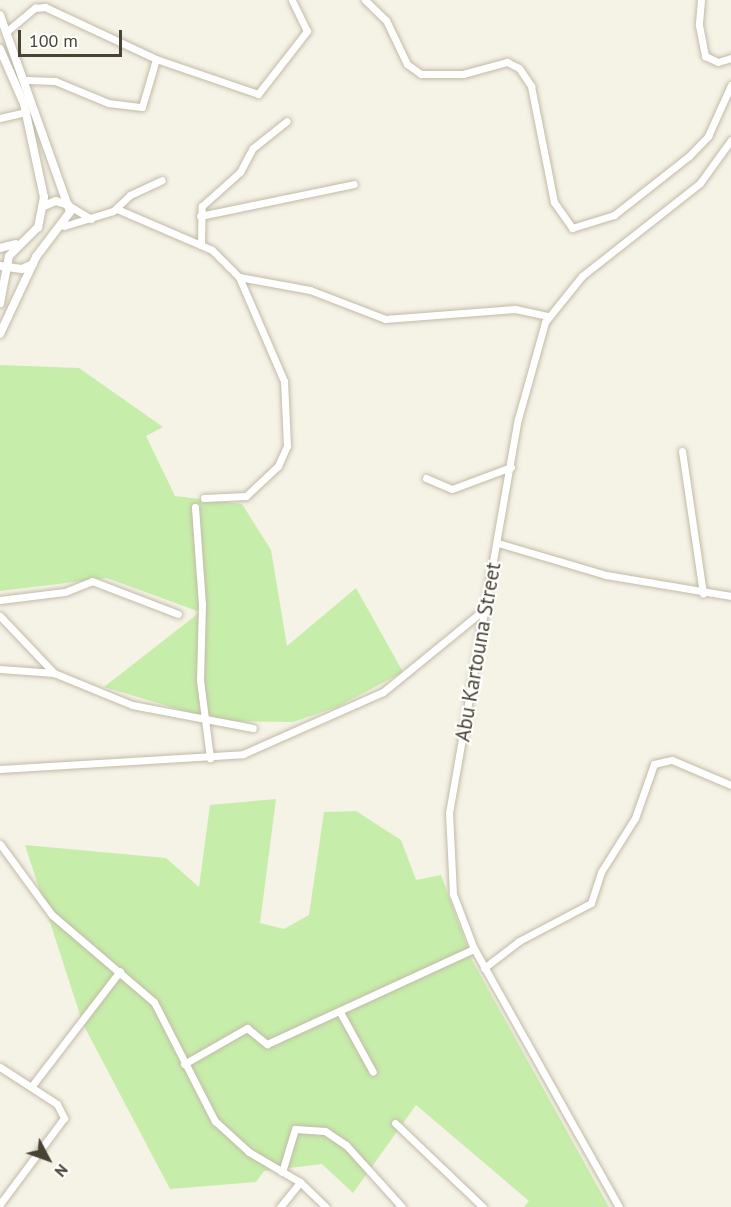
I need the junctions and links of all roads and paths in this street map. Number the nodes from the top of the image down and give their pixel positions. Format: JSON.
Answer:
{"nodes":[{"id":1,"x":292,"y":0,"type":"edge"},
{"id":2,"x":365,"y":0,"type":"edge"},
{"id":3,"x":701,"y":0,"type":"edge"},
{"id":4,"x":39,"y":3,"type":"edge"},
{"id":5,"x":0,"y":15,"type":"edge"},
{"id":6,"x":6,"y":32,"type":"junction"},
{"id":7,"x":0,"y":49,"type":"edge"},
{"id":8,"x":731,"y":58,"type":"edge"},
{"id":9,"x":156,"y":59,"type":"junction"},
{"id":10,"x":27,"y":80,"type":"junction"},
{"id":11,"x":731,"y":85,"type":"edge"},
{"id":12,"x":26,"y":112,"type":"junction"},
{"id":13,"x":0,"y":118,"type":"edge"},
{"id":14,"x":287,"y":121,"type":"dead end"},
{"id":15,"x":731,"y":140,"type":"edge"},
{"id":16,"x":162,"y":180,"type":"dead end"},
{"id":17,"x":354,"y":184,"type":"dead end"},
{"id":18,"x":68,"y":205,"type":"junction"},
{"id":19,"x":44,"y":206,"type":"junction"},
{"id":20,"x":117,"y":209,"type":"junction"},
{"id":21,"x":200,"y":216,"type":"junction"},
{"id":22,"x":91,"y":219,"type":"junction"},
{"id":23,"x":64,"y":226,"type":"junction"},
{"id":24,"x":16,"y":244,"type":"junction"},
{"id":25,"x":201,"y":245,"type":"junction"},
{"id":26,"x":0,"y":248,"type":"edge"},
{"id":27,"x":33,"y":264,"type":"junction"},
{"id":28,"x":0,"y":266,"type":"edge"},
{"id":29,"x":10,"y":267,"type":"junction"},
{"id":30,"x":239,"y":277,"type":"junction"},
{"id":31,"x":0,"y":303,"type":"edge"},
{"id":32,"x":548,"y":315,"type":"junction"},
{"id":33,"x":0,"y":334,"type":"edge"},
{"id":34,"x":682,"y":451,"type":"dead end"},
{"id":35,"x":511,"y":467,"type":"junction"},
{"id":36,"x":426,"y":478,"type":"dead end"},
{"id":37,"x":204,"y":498,"type":"dead end"},
{"id":38,"x":195,"y":507,"type":"dead end"},
{"id":39,"x":498,"y":543,"type":"junction"},
{"id":40,"x":703,"y":593,"type":"junction"},
{"id":41,"x":731,"y":596,"type":"edge"},
{"id":42,"x":0,"y":600,"type":"edge"},
{"id":43,"x":486,"y":608,"type":"junction"},
{"id":44,"x":178,"y":614,"type":"dead end"},
{"id":45,"x":0,"y":616,"type":"edge"},
{"id":46,"x":0,"y":669,"type":"edge"},
{"id":47,"x":54,"y":673,"type":"junction"},
{"id":48,"x":206,"y":722,"type":"junction"},
{"id":49,"x":253,"y":728,"type":"dead end"},
{"id":50,"x":210,"y":758,"type":"junction"},
{"id":51,"x":0,"y":769,"type":"edge"},
{"id":52,"x":731,"y":784,"type":"edge"},
{"id":53,"x":0,"y":844,"type":"edge"},
{"id":54,"x":474,"y":948,"type":"junction"},
{"id":55,"x":484,"y":968,"type":"junction"},
{"id":56,"x":120,"y":971,"type":"junction"},
{"id":57,"x":340,"y":1012,"type":"junction"},
{"id":58,"x":184,"y":1064,"type":"junction"},
{"id":59,"x":0,"y":1067,"type":"edge"},
{"id":60,"x":373,"y":1072,"type":"dead end"},
{"id":61,"x":31,"y":1086,"type":"junction"},
{"id":62,"x":395,"y":1123,"type":"dead end"},
{"id":63,"x":282,"y":1172,"type":"junction"},
{"id":64,"x":300,"y":1182,"type":"junction"},
{"id":65,"x":0,"y":1204,"type":"edge"},
{"id":66,"x":280,"y":1207,"type":"edge"},
{"id":67,"x":326,"y":1207,"type":"edge"},
{"id":68,"x":402,"y":1207,"type":"edge"},
{"id":69,"x":483,"y":1207,"type":"edge"},
{"id":70,"x":619,"y":1207,"type":"edge"}],
"edges":[{"from":1,"to":9,"type":"street"},
{"from":2,"to":11,"type":"street"},
{"from":3,"to":8,"type":"street"},
{"from":4,"to":6,"type":"street"},
{"from":4,"to":9,"type":"street"},
{"from":5,"to":6,"type":"street"},
{"from":6,"to":10,"type":"street"},
{"from":7,"to":12,"type":"street"},
{"from":9,"to":10,"type":"street"},
{"from":10,"to":18,"type":"street"},
{"from":12,"to":13,"type":"street"},
{"from":12,"to":19,"type":"street"},
{"from":14,"to":21,"type":"street"},
{"from":15,"to":32,"type":"street","name":"Abu Kartouna Street"},
{"from":16,"to":20,"type":"street"},
{"from":17,"to":21,"type":"street"},
{"from":18,"to":19,"type":"street"},
{"from":18,"to":22,"type":"street"},
{"from":18,"to":23,"type":"street"},
{"from":19,"to":24,"type":"street"},
{"from":20,"to":22,"type":"street"},
{"from":20,"to":25,"type":"street"},
{"from":21,"to":25,"type":"street"},
{"from":22,"to":23,"type":"street"},
{"from":23,"to":27,"type":"street"},
{"from":24,"to":26,"type":"street"},
{"from":24,"to":29,"type":"street"},
{"from":25,"to":30,"type":"street"},
{"from":27,"to":29,"type":"street"},
{"from":27,"to":33,"type":"street"},
{"from":28,"to":29,"type":"street"},
{"from":29,"to":31,"type":"street"},
{"from":30,"to":32,"type":"street"},
{"from":30,"to":37,"type":"street"},
{"from":32,"to":35,"type":"street","name":"Abu Kartouna Street"},
{"from":34,"to":40,"type":"street"},
{"from":35,"to":36,"type":"street"},
{"from":35,"to":39,"type":"street","name":"Abu Kartouna Street"},
{"from":38,"to":48,"type":"street"},
{"from":39,"to":40,"type":"street"},
{"from":39,"to":43,"type":"street","name":"Abu Kartouna Street"},
{"from":40,"to":41,"type":"street"},
{"from":42,"to":44,"type":"street"},
{"from":43,"to":50,"type":"street"},
{"from":43,"to":54,"type":"street","name":"Abu Kartouna Street"},
{"from":45,"to":47,"type":"street"},
{"from":46,"to":47,"type":"street"},
{"from":47,"to":48,"type":"street"},
{"from":48,"to":49,"type":"street"},
{"from":48,"to":50,"type":"street"},
{"from":50,"to":51,"type":"street"},
{"from":52,"to":55,"type":"street"},
{"from":53,"to":56,"type":"street"},
{"from":54,"to":55,"type":"street","name":"Abu Kartouna Street"},
{"from":54,"to":57,"type":"street"},
{"from":55,"to":70,"type":"street","name":"Abu Kartouna Street"},
{"from":56,"to":58,"type":"street"},
{"from":56,"to":61,"type":"street"},
{"from":57,"to":58,"type":"street"},
{"from":57,"to":60,"type":"street"},
{"from":58,"to":63,"type":"street"},
{"from":59,"to":61,"type":"street"},
{"from":61,"to":65,"type":"street"},
{"from":62,"to":69,"type":"street"},
{"from":63,"to":64,"type":"street"},
{"from":63,"to":68,"type":"street"},
{"from":64,"to":66,"type":"street"},
{"from":64,"to":67,"type":"street"}]}
